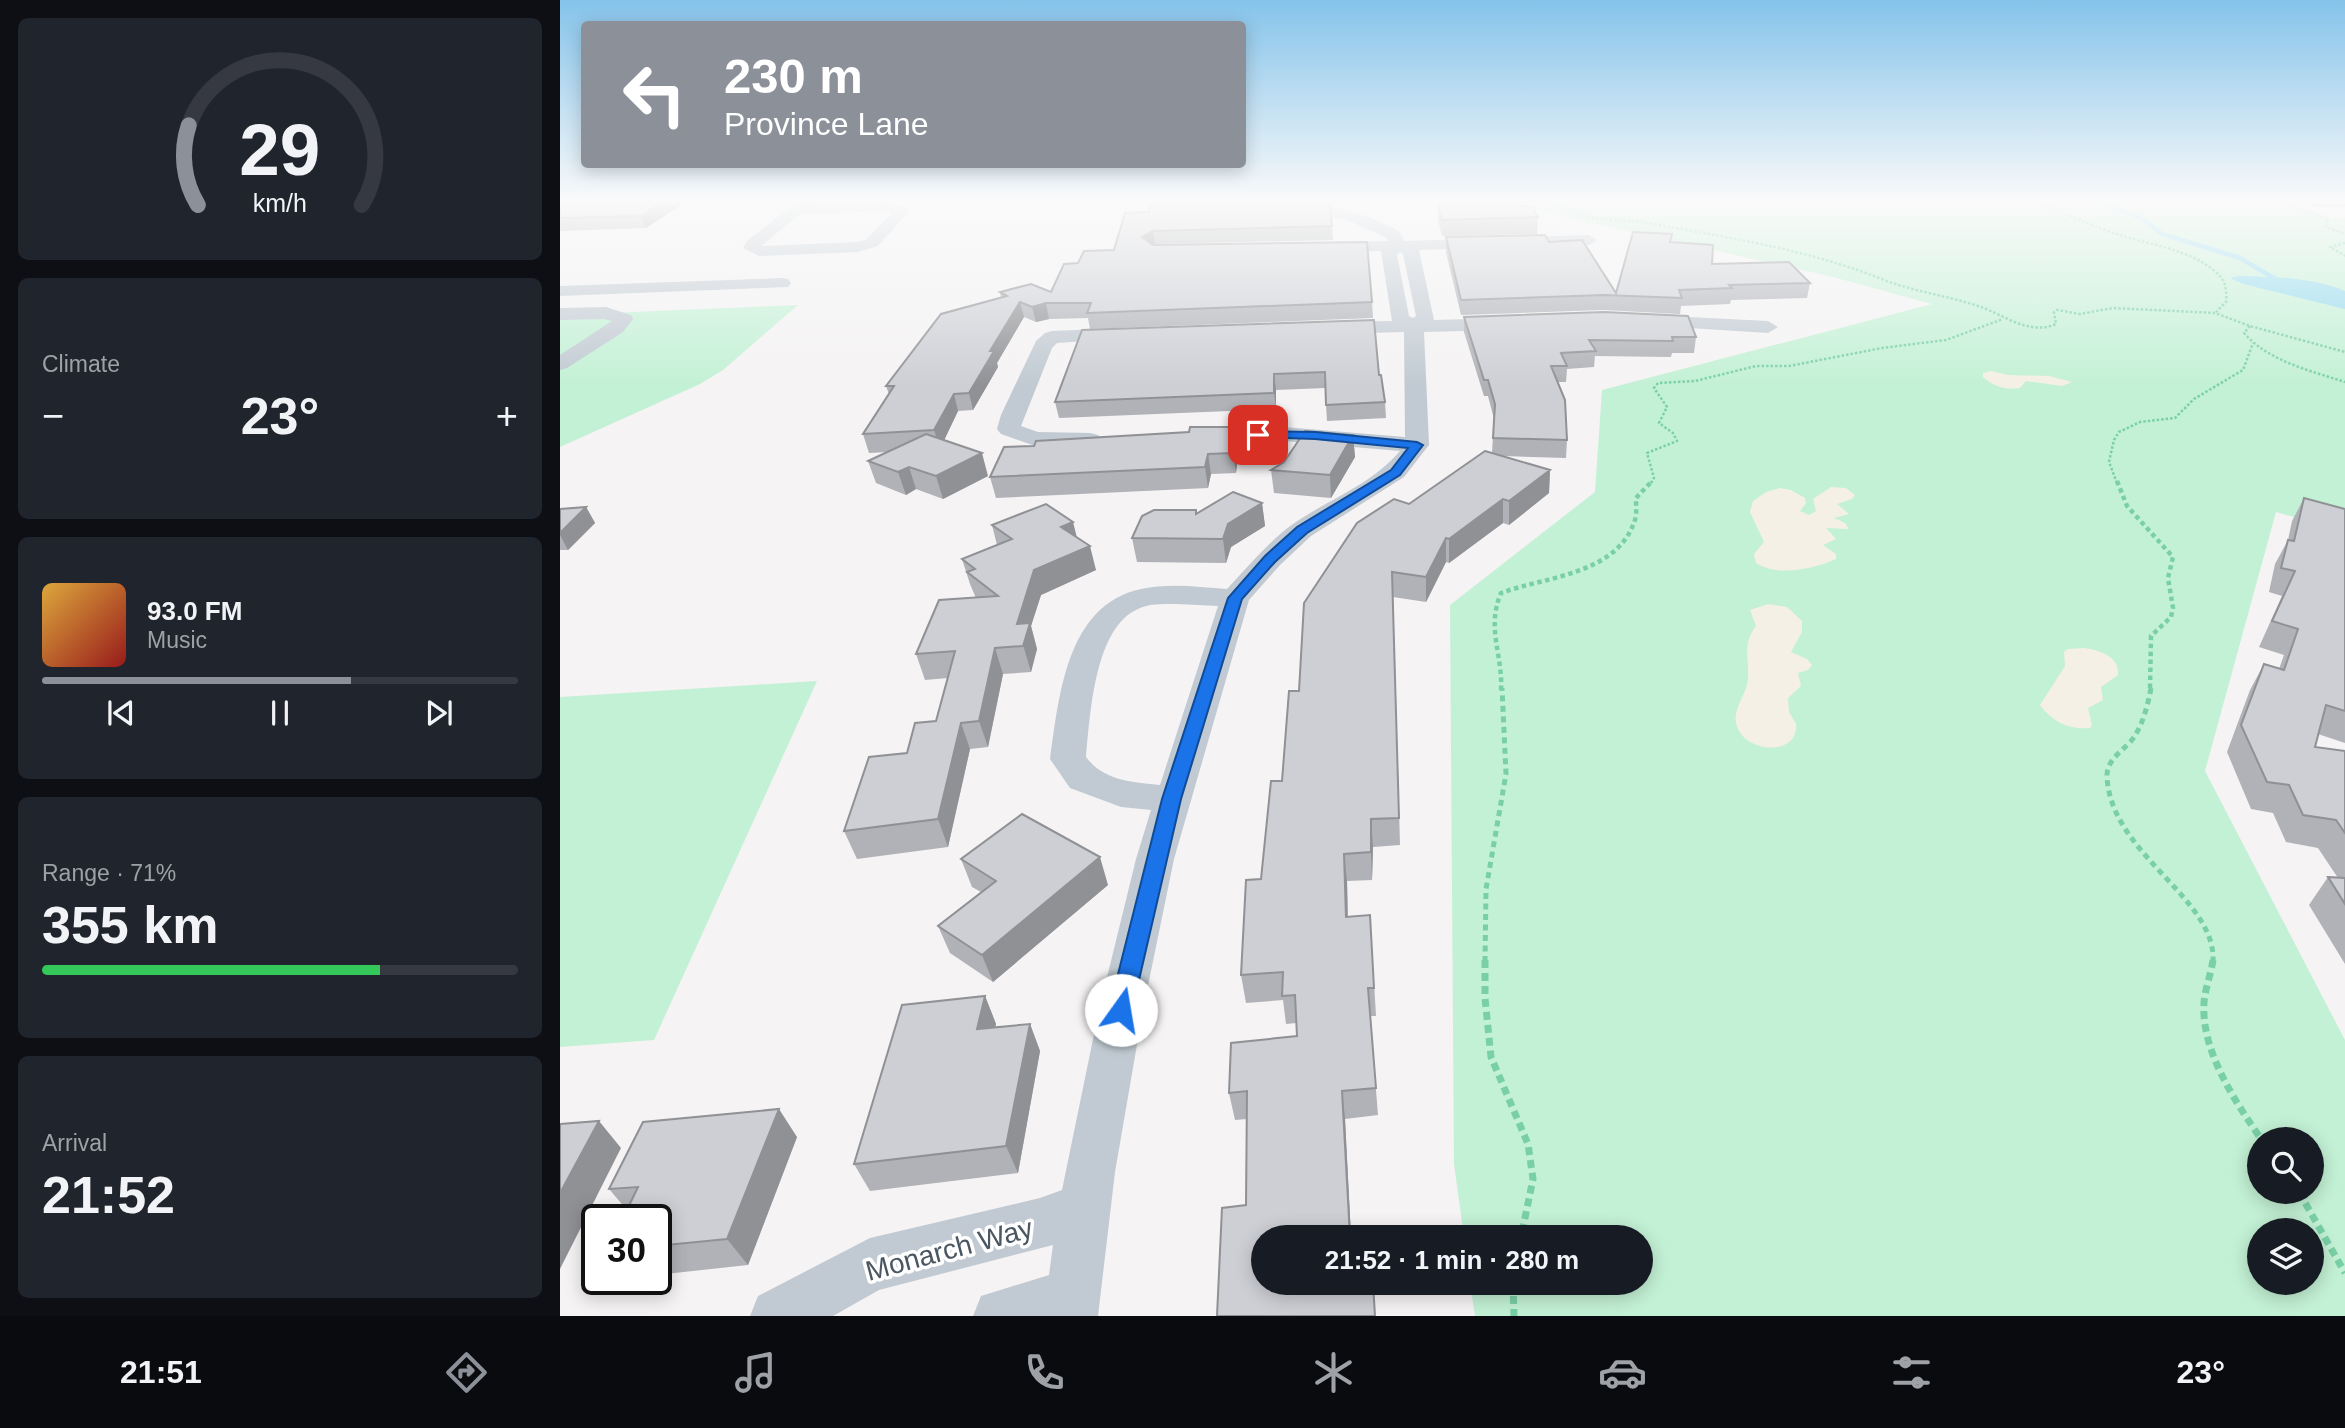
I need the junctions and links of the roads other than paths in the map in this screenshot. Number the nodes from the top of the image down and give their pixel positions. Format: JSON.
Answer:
{"nodes":[{"id":1,"x":1390,"y":262,"type":"edge"},
{"id":2,"x":1413,"y":262,"type":"edge"},
{"id":3,"x":782,"y":283,"type":"dead end"},
{"id":4,"x":1418,"y":283,"type":"junction"},
{"id":5,"x":1394,"y":284,"type":"junction"},
{"id":6,"x":560,"y":291,"type":"edge"},
{"id":7,"x":560,"y":314,"type":"edge"},
{"id":8,"x":1628,"y":320,"type":"edge"},
{"id":9,"x":1529,"y":323,"type":"edge"},
{"id":10,"x":1413,"y":326,"type":"junction"},
{"id":11,"x":1768,"y":327,"type":"dead end"},
{"id":12,"x":1320,"y":328,"type":"edge"},
{"id":13,"x":1146,"y":333,"type":"edge"},
{"id":14,"x":560,"y":364,"type":"edge"},
{"id":15,"x":1174,"y":437,"type":"edge"},
{"id":16,"x":1105,"y":439,"type":"edge"},
{"id":17,"x":1417,"y":445,"type":"junction"},
{"id":18,"x":1235,"y":598,"type":"junction"},
{"id":19,"x":1171,"y":799,"type":"junction"},
{"id":20,"x":1086,"y":1207,"type":"junction"},
{"id":21,"x":1071,"y":1306,"type":"edge"},
{"id":22,"x":778,"y":1316,"type":"edge"},
{"id":23,"x":1001,"y":1316,"type":"edge"}],
"edges":[{"from":1,"to":5,"type":"street"},
{"from":2,"to":4,"type":"street"},
{"from":3,"to":6,"type":"street"},
{"from":4,"to":5,"type":"street"},
{"from":4,"to":10,"type":"street"},
{"from":5,"to":10,"type":"street"},
{"from":7,"to":14,"type":"street"},
{"from":8,"to":11,"type":"street"},
{"from":9,"to":10,"type":"street"},
{"from":10,"to":12,"type":"street"},
{"from":10,"to":17,"type":"street"},
{"from":13,"to":16,"type":"street"},
{"from":15,"to":17,"type":"street"},
{"from":17,"to":18,"type":"street"},
{"from":18,"to":19,"type":"street"},
{"from":18,"to":19,"type":"street"},
{"from":19,"to":20,"type":"street"},
{"from":20,"to":21,"type":"street"},
{"from":20,"to":22,"type":"street","name":"Monarch Way"},
{"from":21,"to":23,"type":"street"}]}
